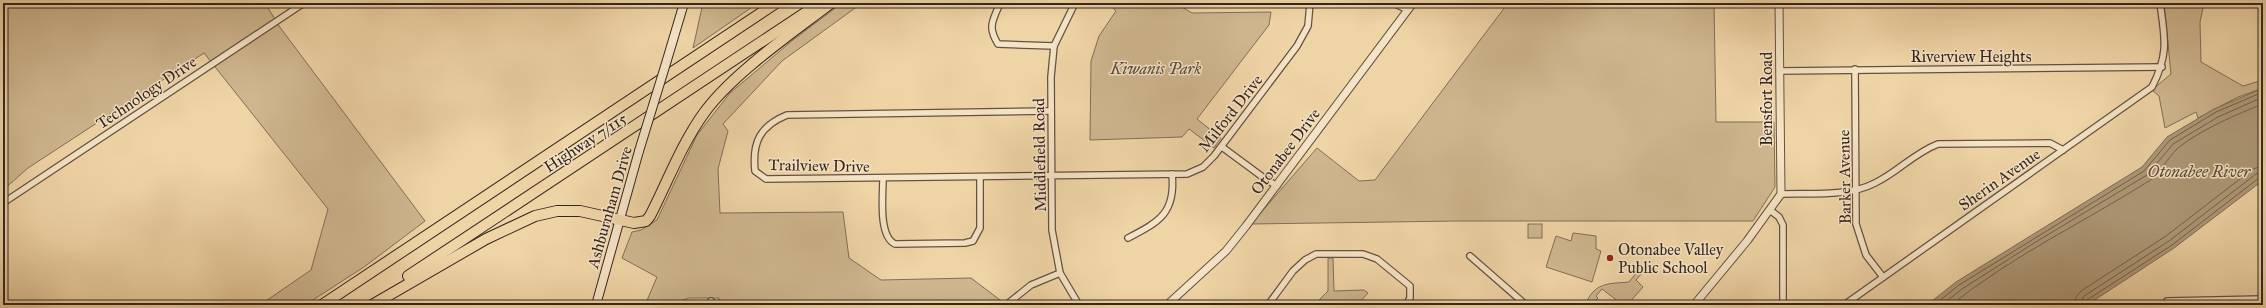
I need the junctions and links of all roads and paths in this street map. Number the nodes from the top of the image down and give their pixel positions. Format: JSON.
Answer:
{"nodes":[{"id":1,"x":304,"y":3,"type":"edge"},
{"id":2,"x":684,"y":3,"type":"edge"},
{"id":3,"x":776,"y":3,"type":"edge"},
{"id":4,"x":821,"y":3,"type":"edge"},
{"id":5,"x":830,"y":3,"type":"edge"},
{"id":6,"x":1000,"y":3,"type":"edge"},
{"id":7,"x":1074,"y":3,"type":"edge"},
{"id":8,"x":1310,"y":3,"type":"edge"},
{"id":9,"x":1393,"y":3,"type":"edge"},
{"id":10,"x":1413,"y":3,"type":"edge"},
{"id":11,"x":1779,"y":3,"type":"edge"},
{"id":12,"x":2160,"y":3,"type":"edge"},
{"id":13,"x":1408,"y":10,"type":"junction"},
{"id":14,"x":1054,"y":46,"type":"junction"},
{"id":15,"x":2162,"y":68,"type":"junction"},
{"id":16,"x":1855,"y":70,"type":"junction"},
{"id":17,"x":1780,"y":71,"type":"junction"},
{"id":18,"x":1051,"y":111,"type":"junction"},
{"id":19,"x":1222,"y":147,"type":"junction"},
{"id":20,"x":2063,"y":150,"type":"junction"},
{"id":21,"x":1172,"y":174,"type":"junction"},
{"id":22,"x":1052,"y":175,"type":"junction"},
{"id":23,"x":980,"y":177,"type":"junction"},
{"id":24,"x":883,"y":178,"type":"junction"},
{"id":25,"x":1277,"y":186,"type":"junction"},
{"id":26,"x":1857,"y":190,"type":"junction"},
{"id":27,"x":1781,"y":194,"type":"junction"},
{"id":28,"x":3,"y":203,"type":"edge"},
{"id":29,"x":1770,"y":210,"type":"junction"},
{"id":30,"x":620,"y":220,"type":"junction"},
{"id":31,"x":1128,"y":238,"type":"dead end"},
{"id":32,"x":1470,"y":256,"type":"dead end"},
{"id":33,"x":428,"y":268,"type":"junction"},
{"id":34,"x":1060,"y":273,"type":"junction"},
{"id":35,"x":1883,"y":277,"type":"junction"},
{"id":36,"x":396,"y":287,"type":"junction"},
{"id":37,"x":2263,"y":299,"type":"edge"},
{"id":38,"x":2238,"y":302,"type":"edge"},
{"id":39,"x":2167,"y":303,"type":"edge"},
{"id":40,"x":322,"y":305,"type":"edge"},
{"id":41,"x":365,"y":305,"type":"edge"},
{"id":42,"x":372,"y":305,"type":"edge"},
{"id":43,"x":596,"y":305,"type":"edge"},
{"id":44,"x":1006,"y":305,"type":"edge"},
{"id":45,"x":1079,"y":305,"type":"edge"},
{"id":46,"x":1167,"y":305,"type":"edge"},
{"id":47,"x":1268,"y":305,"type":"edge"},
{"id":48,"x":1406,"y":305,"type":"edge"},
{"id":49,"x":1526,"y":305,"type":"edge"},
{"id":50,"x":1694,"y":305,"type":"edge"},
{"id":51,"x":1783,"y":305,"type":"edge"},
{"id":52,"x":1844,"y":305,"type":"edge"}],
"edges":[{"from":1,"to":28,"type":"street","name":"Technology Drive"},
{"from":2,"to":30,"type":"main road","name":"Ashburnham Drive","bridge":true},
{"from":3,"to":40,"type":"highway","name":"Highway 7/115"},
{"from":4,"to":33,"type":"highway","name":"Highway 7/115"},
{"from":5,"to":30,"type":"highway"},
{"from":6,"to":14,"type":"street"},
{"from":7,"to":14,"type":"street","name":"Middlefield Road"},
{"from":8,"to":19,"type":"street","name":"Milford Drive"},
{"from":9,"to":13,"type":"street"},
{"from":10,"to":13,"type":"street","name":"Otonabee Drive"},
{"from":11,"to":17,"type":"street","name":"Bensfort Road"},
{"from":12,"to":15,"type":"street","name":"Sherin Avenue"},
{"from":13,"to":25,"type":"street","name":"Otonabee Drive"},
{"from":14,"to":18,"type":"street","name":"Middlefield Road"},
{"from":15,"to":16,"type":"street","name":"Riverview Heights"},
{"from":15,"to":20,"type":"street","name":"Sherin Avenue"},
{"from":16,"to":17,"type":"street","name":"Riverview Heights"},
{"from":16,"to":26,"type":"street","name":"Barker Avenue"},
{"from":17,"to":27,"type":"street","name":"Bensfort Road"},
{"from":18,"to":22,"type":"street","name":"Middlefield Road"},
{"from":18,"to":24,"type":"street","name":"Trailview Drive"},
{"from":19,"to":21,"type":"street","name":"Milford Drive"},
{"from":19,"to":25,"type":"street"},
{"from":20,"to":26,"type":"street"},
{"from":20,"to":35,"type":"street","name":"Sherin Avenue"},
{"from":21,"to":22,"type":"street","name":"Milford Drive"},
{"from":21,"to":31,"type":"street"},
{"from":22,"to":23,"type":"street","name":"Trailview Drive"},
{"from":22,"to":34,"type":"street","name":"Middlefield Road"},
{"from":23,"to":24,"type":"street","name":"Trailview Drive"},
{"from":23,"to":24,"type":"street"},
{"from":25,"to":46,"type":"street","name":"Otonabee Drive"},
{"from":26,"to":27,"type":"street"},
{"from":26,"to":35,"type":"street","name":"Barker Avenue"},
{"from":27,"to":29,"type":"street"},
{"from":29,"to":50,"type":"street"},
{"from":29,"to":51,"type":"street"},
{"from":30,"to":33,"type":"highway"},
{"from":30,"to":43,"type":"main road","name":"Ashburnham Drive"},
{"from":32,"to":49,"type":"street"},
{"from":33,"to":36,"type":"highway","name":"Highway 7/115"},
{"from":34,"to":44,"type":"street"},
{"from":34,"to":45,"type":"street","name":"Middlefield Road"},
{"from":35,"to":52,"type":"street","name":"Sherin Avenue"},
{"from":36,"to":41,"type":"highway","name":"Highway 7/115"},
{"from":36,"to":42,"type":"highway"},
{"from":37,"to":38,"type":"street"},
{"from":38,"to":39,"type":"street"},
{"from":47,"to":48,"type":"street"}]}
